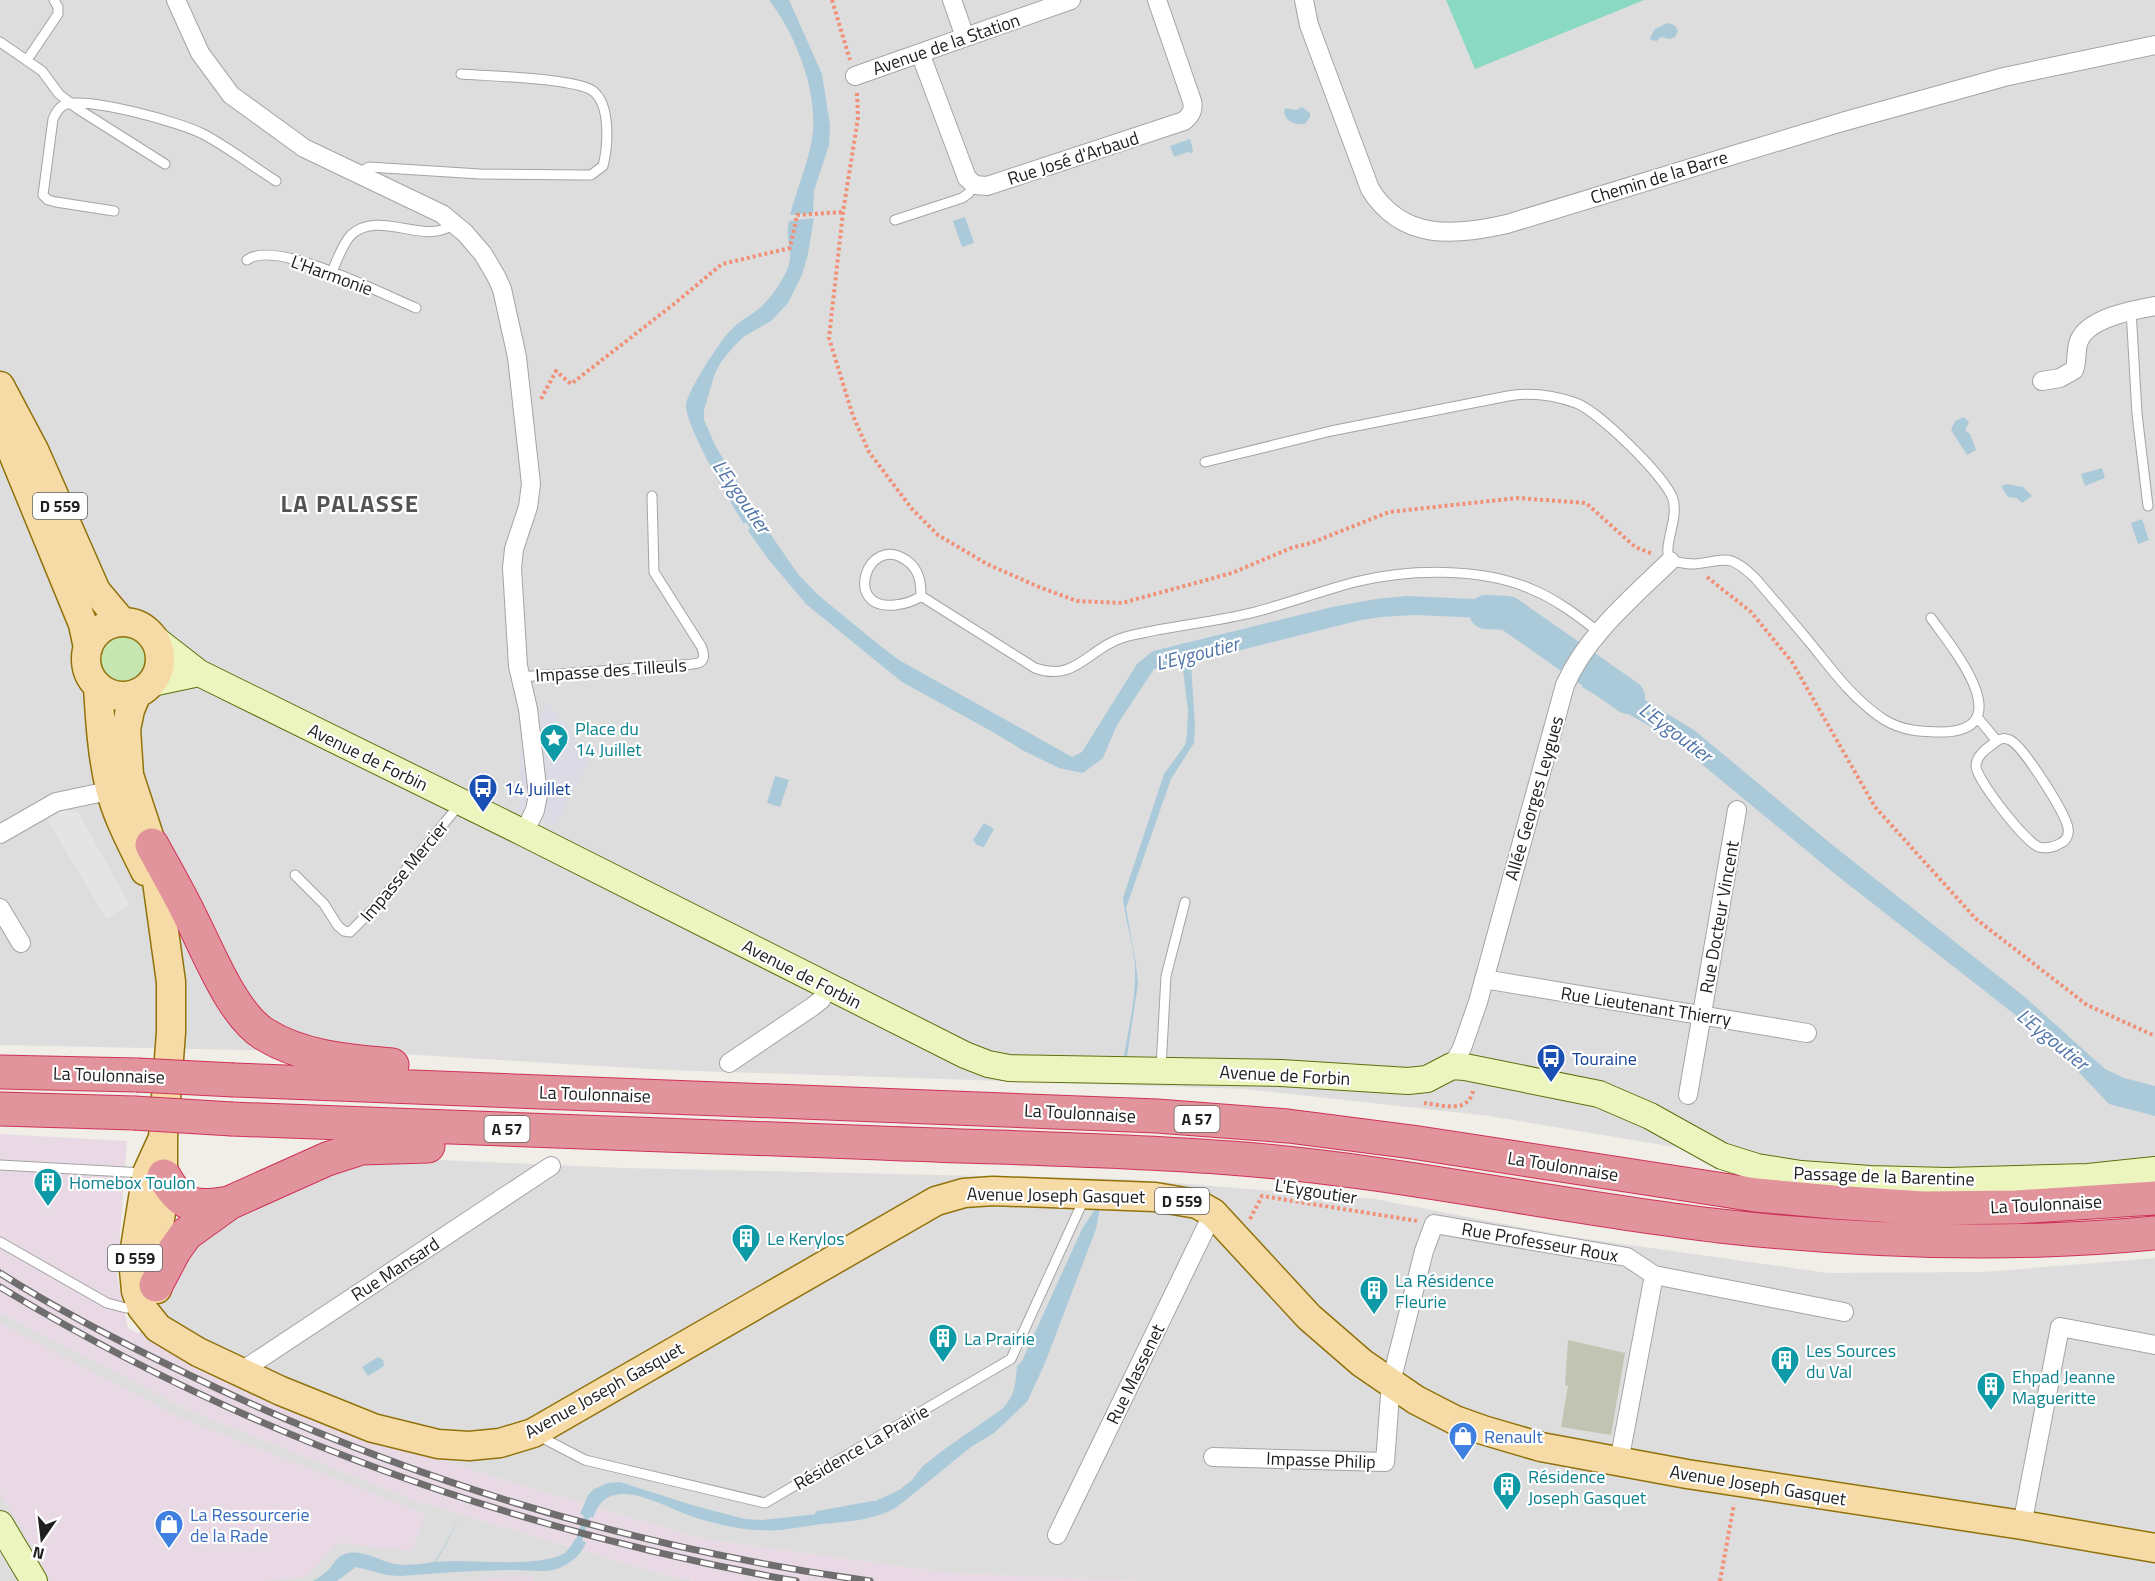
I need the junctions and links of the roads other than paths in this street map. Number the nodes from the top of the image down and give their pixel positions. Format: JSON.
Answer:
{"nodes":[{"id":1,"x":54,"y":0,"type":"edge"},
{"id":2,"x":176,"y":0,"type":"edge"},
{"id":3,"x":952,"y":0,"type":"edge"},
{"id":4,"x":1071,"y":0,"type":"edge"},
{"id":5,"x":1157,"y":0,"type":"edge"},
{"id":6,"x":1304,"y":0,"type":"edge"},
{"id":7,"x":965,"y":37,"type":"junction"},
{"id":8,"x":0,"y":42,"type":"edge"},
{"id":9,"x":2155,"y":45,"type":"edge"},
{"id":10,"x":920,"y":53,"type":"junction"},
{"id":11,"x":27,"y":60,"type":"junction"},
{"id":12,"x":461,"y":74,"type":"dead end"},
{"id":13,"x":855,"y":76,"type":"road end"},
{"id":14,"x":70,"y":103,"type":"junction"},
{"id":15,"x":165,"y":164,"type":"dead end"},
{"id":16,"x":358,"y":173,"type":"junction"},
{"id":17,"x":276,"y":181,"type":"dead end"},
{"id":18,"x":973,"y":184,"type":"junction"},
{"id":19,"x":114,"y":211,"type":"dead end"},
{"id":20,"x":896,"y":220,"type":"dead end"},
{"id":21,"x":454,"y":224,"type":"junction"},
{"id":22,"x":247,"y":260,"type":"dead end"},
{"id":23,"x":332,"y":272,"type":"junction"},
{"id":24,"x":2155,"y":306,"type":"edge"},
{"id":25,"x":416,"y":308,"type":"dead end"},
{"id":26,"x":2131,"y":310,"type":"junction"},
{"id":27,"x":2042,"y":381,"type":"dead end"},
{"id":28,"x":3,"y":408,"type":"edge"},
{"id":29,"x":1205,"y":462,"type":"dead end"},
{"id":30,"x":652,"y":496,"type":"dead end"},
{"id":31,"x":2148,"y":506,"type":"dead end"},
{"id":32,"x":64,"y":546,"type":"junction"},
{"id":33,"x":1670,"y":561,"type":"junction"},
{"id":34,"x":921,"y":596,"type":"junction"},
{"id":35,"x":1930,"y":618,"type":"dead end"},
{"id":36,"x":122,"y":622,"type":"junction"},
{"id":37,"x":1600,"y":633,"type":"junction"},
{"id":38,"x":154,"y":638,"type":"junction"},
{"id":39,"x":88,"y":648,"type":"junction"},
{"id":40,"x":199,"y":673,"type":"junction"},
{"id":41,"x":520,"y":676,"type":"junction"},
{"id":42,"x":98,"y":686,"type":"junction"},
{"id":43,"x":145,"y":688,"type":"junction"},
{"id":44,"x":1977,"y":717,"type":"junction"},
{"id":45,"x":1997,"y":741,"type":"junction"},
{"id":46,"x":119,"y":782,"type":"junction"},
{"id":47,"x":461,"y":802,"type":"junction"},
{"id":48,"x":1737,"y":810,"type":"dead end"},
{"id":49,"x":524,"y":833,"type":"junction"},
{"id":50,"x":0,"y":834,"type":"edge"},
{"id":51,"x":153,"y":844,"type":"junction"},
{"id":52,"x":295,"y":875,"type":"dead end"},
{"id":53,"x":160,"y":902,"type":"junction"},
{"id":54,"x":1185,"y":902,"type":"dead end"},
{"id":55,"x":0,"y":908,"type":"edge"},
{"id":56,"x":21,"y":943,"type":"dead end"},
{"id":57,"x":1484,"y":979,"type":"junction"},
{"id":58,"x":828,"y":987,"type":"junction"},
{"id":59,"x":1702,"y":1015,"type":"junction"},
{"id":60,"x":1807,"y":1032,"type":"dead end"},
{"id":61,"x":0,"y":1053,"type":"edge"},
{"id":62,"x":729,"y":1063,"type":"dead end"},
{"id":63,"x":1452,"y":1066,"type":"junction"},
{"id":64,"x":1161,"y":1070,"type":"junction"},
{"id":65,"x":0,"y":1072,"type":"edge"},
{"id":66,"x":76,"y":1074,"type":"junction"},
{"id":67,"x":1688,"y":1095,"type":"dead end"},
{"id":68,"x":656,"y":1096,"type":"junction"},
{"id":69,"x":0,"y":1109,"type":"edge"},
{"id":70,"x":781,"y":1139,"type":"junction"},
{"id":71,"x":0,"y":1165,"type":"edge"},
{"id":72,"x":551,"y":1166,"type":"dead end"},
{"id":73,"x":2155,"y":1170,"type":"edge"},
{"id":74,"x":155,"y":1174,"type":"junction"},
{"id":75,"x":1086,"y":1194,"type":"junction"},
{"id":76,"x":2155,"y":1198,"type":"edge"},
{"id":77,"x":229,"y":1203,"type":"junction"},
{"id":78,"x":1213,"y":1212,"type":"junction"},
{"id":79,"x":2155,"y":1233,"type":"edge"},
{"id":80,"x":0,"y":1242,"type":"edge"},
{"id":81,"x":1654,"y":1275,"type":"junction"},
{"id":82,"x":149,"y":1298,"type":"junction"},
{"id":83,"x":1844,"y":1312,"type":"dead end"},
{"id":84,"x":2155,"y":1345,"type":"edge"},
{"id":85,"x":240,"y":1372,"type":"junction"},
{"id":86,"x":1391,"y":1382,"type":"junction"},
{"id":87,"x":533,"y":1433,"type":"junction"},
{"id":88,"x":1213,"y":1457,"type":"dead end"},
{"id":89,"x":1619,"y":1462,"type":"junction"},
{"id":90,"x":0,"y":1524,"type":"edge"},
{"id":91,"x":2022,"y":1525,"type":"junction"},
{"id":92,"x":1057,"y":1535,"type":"dead end"},
{"id":93,"x":2155,"y":1548,"type":"edge"},
{"id":94,"x":34,"y":1581,"type":"edge"}],
"edges":[{"from":1,"to":11,"type":"lane"},
{"from":2,"to":16,"type":"street"},
{"from":3,"to":7,"type":"street"},
{"from":4,"to":7,"type":"street","name":"Avenue de la Station"},
{"from":5,"to":18,"type":"street","name":"Rue José d'Arbaud"},
{"from":6,"to":9,"type":"street","name":"Chemin de la Barre"},
{"from":7,"to":10,"type":"street","name":"Avenue de la Station"},
{"from":8,"to":11,"type":"lane"},
{"from":10,"to":13,"type":"street","name":"Avenue de la Station"},
{"from":10,"to":18,"type":"street"},
{"from":11,"to":14,"type":"lane"},
{"from":12,"to":16,"type":"lane"},
{"from":14,"to":15,"type":"lane"},
{"from":14,"to":17,"type":"lane"},
{"from":14,"to":19,"type":"lane"},
{"from":16,"to":21,"type":"street"},
{"from":18,"to":20,"type":"lane"},
{"from":21,"to":23,"type":"lane"},
{"from":21,"to":41,"type":"street"},
{"from":22,"to":23,"type":"lane","name":"L'Harmonie"},
{"from":23,"to":25,"type":"lane","name":"L'Harmonie"},
{"from":24,"to":26,"type":"street"},
{"from":26,"to":27,"type":"street"},
{"from":26,"to":31,"type":"lane"},
{"from":28,"to":32,"type":"main road","number":"D 559"},
{"from":29,"to":33,"type":"lane"},
{"from":30,"to":41,"type":"lane","name":"Impasse des Tilleuls"},
{"from":32,"to":36,"type":"main road","number":"D 559"},
{"from":32,"to":39,"type":"main road","number":"D 559"},
{"from":33,"to":37,"type":"street","name":"Allée Georges Leygues"},
{"from":33,"to":44,"type":"lane"},
{"from":34,"to":34,"type":"lane"},
{"from":34,"to":37,"type":"lane"},
{"from":35,"to":44,"type":"lane"},
{"from":36,"to":38,"type":"main road"},
{"from":36,"to":39,"type":"main road"},
{"from":37,"to":57,"type":"street","name":"Allée Georges Leygues"},
{"from":38,"to":40,"type":"street","name":"Avenue de Forbin"},
{"from":38,"to":43,"type":"main road"},
{"from":39,"to":42,"type":"main road"},
{"from":40,"to":43,"type":"street"},
{"from":40,"to":47,"type":"street","name":"Avenue de Forbin"},
{"from":41,"to":49,"type":"street"},
{"from":42,"to":43,"type":"main road"},
{"from":42,"to":46,"type":"main road","name":"Avenue Joseph Gasquet","number":"D 559"},
{"from":43,"to":46,"type":"main road","name":"Avenue Joseph Gasquet","number":"D 559"},
{"from":44,"to":45,"type":"lane"},
{"from":45,"to":45,"type":"lane"},
{"from":46,"to":50,"type":"street"},
{"from":46,"to":51,"type":"main road","name":"Avenue Joseph Gasquet","number":"D 559"},
{"from":46,"to":53,"type":"main road","name":"Avenue Joseph Gasquet","number":"D 559"},
{"from":47,"to":49,"type":"street","name":"Avenue de Forbin"},
{"from":47,"to":52,"type":"lane","name":"Impasse Mercier"},
{"from":48,"to":59,"type":"street","name":"Rue Docteur Vincent"},
{"from":49,"to":58,"type":"street","name":"Avenue de Forbin"},
{"from":51,"to":53,"type":"main road","name":"Avenue Joseph Gasquet","number":"D 559"},
{"from":51,"to":68,"type":"highway"},
{"from":53,"to":74,"type":"main road","name":"Avenue Joseph Gasquet","number":"D 559"},
{"from":54,"to":64,"type":"lane"},
{"from":55,"to":56,"type":"street"},
{"from":57,"to":59,"type":"street","name":"Rue Lieutenant Thierry"},
{"from":57,"to":63,"type":"street","name":"Allée Georges Leygues"},
{"from":58,"to":62,"type":"street"},
{"from":58,"to":64,"type":"street","name":"Avenue de Forbin"},
{"from":59,"to":60,"type":"street","name":"Rue Lieutenant Thierry"},
{"from":59,"to":67,"type":"street","name":"Rue Docteur Vincent"},
{"from":61,"to":66,"type":"highway"},
{"from":63,"to":64,"type":"street","name":"Avenue de Forbin"},
{"from":63,"to":73,"type":"street","name":"Passage de la Barentine"},
{"from":65,"to":66,"type":"highway","name":"La Toulonnaise","number":"A 57"},
{"from":66,"to":68,"type":"highway","name":"La Toulonnaise","number":"A 57","bridge":true},
{"from":68,"to":76,"type":"highway","name":"La Toulonnaise","number":"A 57"},
{"from":69,"to":70,"type":"highway","name":"La Toulonnaise","number":"A 57","bridge":true},
{"from":70,"to":77,"type":"highway"},
{"from":70,"to":79,"type":"highway","name":"La Toulonnaise","number":"A 57"},
{"from":71,"to":74,"type":"lane"},
{"from":72,"to":85,"type":"street","name":"Rue Mansard"},
{"from":74,"to":77,"type":"highway"},
{"from":74,"to":82,"type":"main road","name":"Avenue Joseph Gasquet","number":"D 559"},
{"from":75,"to":78,"type":"main road","name":"Avenue Joseph Gasquet","number":"D 559"},
{"from":75,"to":87,"type":"main road","name":"Avenue Joseph Gasquet","number":"D 559"},
{"from":75,"to":87,"type":"lane","name":"Résidence La Prairie"},
{"from":77,"to":82,"type":"highway"},
{"from":78,"to":86,"type":"main road","name":"Avenue Joseph Gasquet","number":"D 559"},
{"from":78,"to":92,"type":"street","name":"Rue Massenet"},
{"from":80,"to":82,"type":"lane"},
{"from":81,"to":83,"type":"street","name":"Rue Professeur Roux"},
{"from":81,"to":86,"type":"street","name":"Rue Professeur Roux"},
{"from":81,"to":89,"type":"street"},
{"from":82,"to":85,"type":"main road","name":"Avenue Joseph Gasquet","number":"D 559"},
{"from":84,"to":91,"type":"street"},
{"from":85,"to":87,"type":"main road","name":"Avenue Joseph Gasquet","number":"D 559"},
{"from":86,"to":88,"type":"street","name":"Impasse Philip"},
{"from":86,"to":89,"type":"main road","name":"Avenue Joseph Gasquet","number":"D 559"},
{"from":89,"to":91,"type":"main road","name":"Avenue Joseph Gasquet","number":"D 559"},
{"from":90,"to":94,"type":"street"},
{"from":91,"to":93,"type":"main road","name":"Avenue Joseph Gasquet","number":"D 559"}]}
